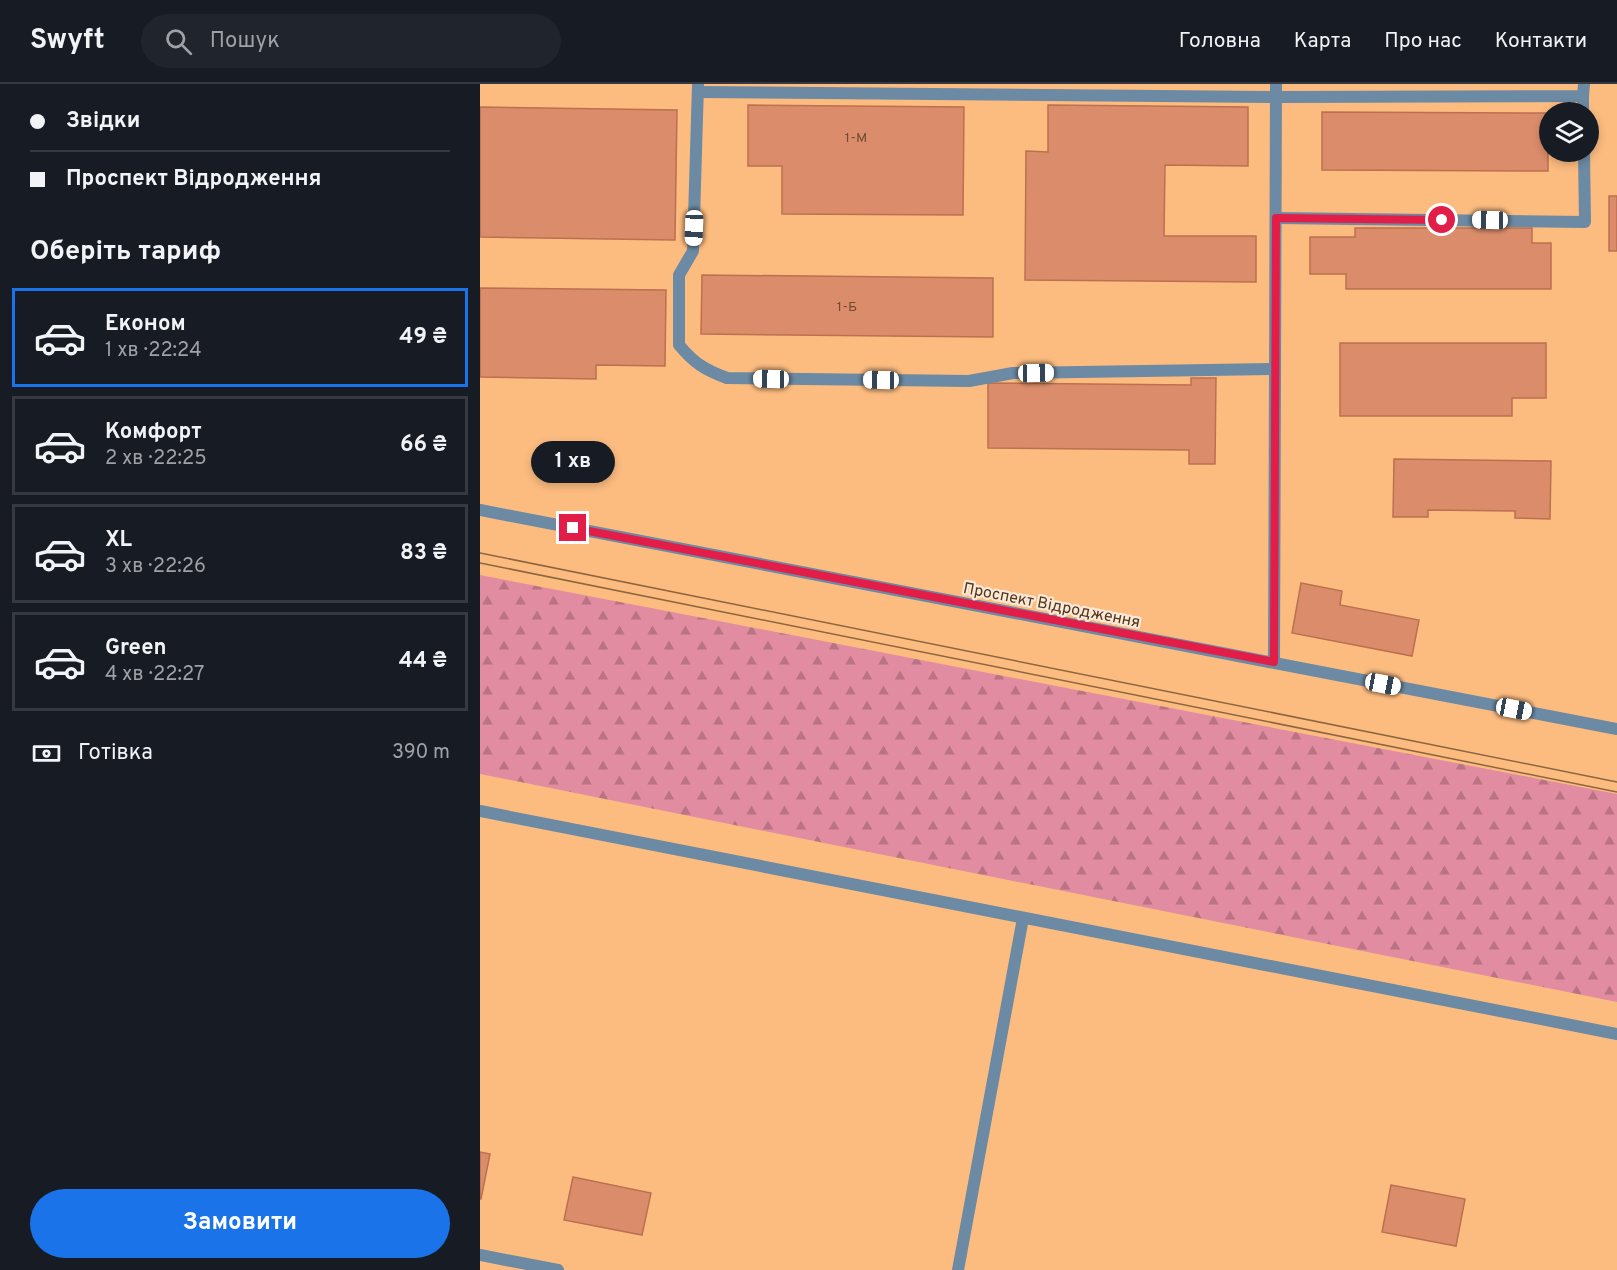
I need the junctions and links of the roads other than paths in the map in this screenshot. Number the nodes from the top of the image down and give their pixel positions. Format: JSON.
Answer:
{"nodes":[{"id":1,"x":1276,"y":84,"type":"edge"},
{"id":2,"x":698,"y":88,"type":"edge"},
{"id":3,"x":1583,"y":90,"type":"edge"},
{"id":4,"x":1276,"y":97,"type":"junction"},
{"id":5,"x":1584,"y":162,"type":"edge"},
{"id":6,"x":1276,"y":218,"type":"junction"},
{"id":7,"x":1275,"y":369,"type":"junction"},
{"id":8,"x":480,"y":510,"type":"edge"},
{"id":9,"x":1274,"y":662,"type":"junction"},
{"id":10,"x":1617,"y":729,"type":"edge"},
{"id":11,"x":480,"y":811,"type":"edge"},
{"id":12,"x":1023,"y":918,"type":"junction"},
{"id":13,"x":1617,"y":1034,"type":"edge"},
{"id":14,"x":480,"y":1255,"type":"edge"},
{"id":15,"x":558,"y":1270,"type":"edge"},
{"id":16,"x":958,"y":1270,"type":"edge"}],
"edges":[{"from":1,"to":4,"type":"street"},
{"from":2,"to":4,"type":"street"},
{"from":2,"to":7,"type":"street"},
{"from":3,"to":4,"type":"street"},
{"from":4,"to":6,"type":"street"},
{"from":5,"to":6,"type":"street"},
{"from":6,"to":7,"type":"street"},
{"from":7,"to":9,"type":"street"},
{"from":8,"to":9,"type":"street","name":"Проспект Відродження"},
{"from":9,"to":10,"type":"street","name":"Проспект Відродження"},
{"from":11,"to":12,"type":"street"},
{"from":12,"to":13,"type":"street"},
{"from":12,"to":16,"type":"street"},
{"from":14,"to":15,"type":"street"}]}
